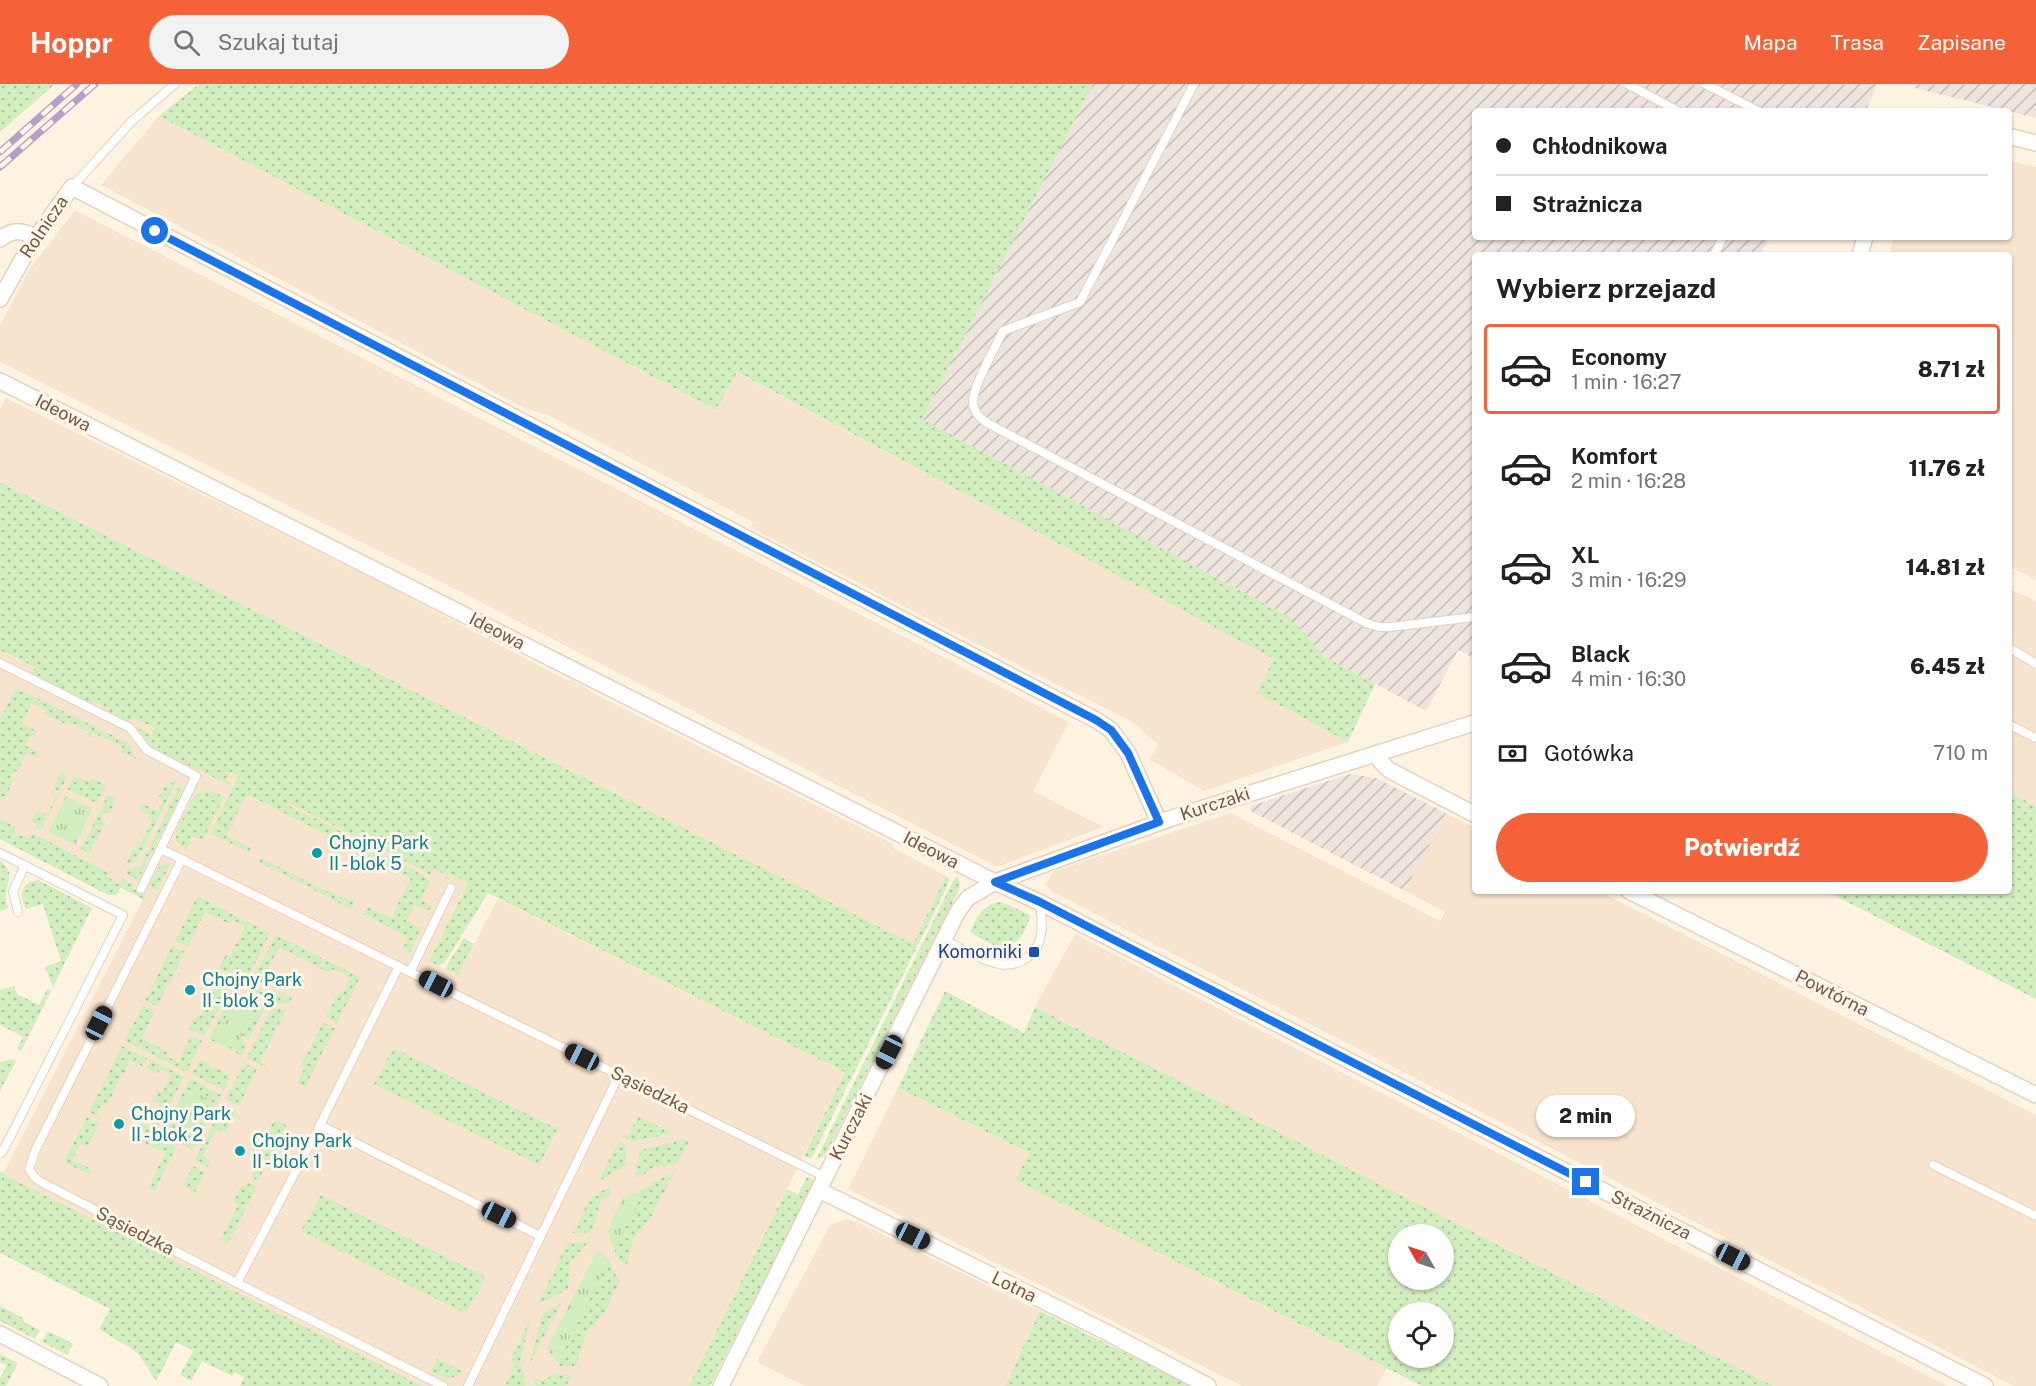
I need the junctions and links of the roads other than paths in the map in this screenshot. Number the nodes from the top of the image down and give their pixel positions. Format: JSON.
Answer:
{"nodes":[{"id":1,"x":175,"y":84,"type":"edge"},
{"id":2,"x":1194,"y":84,"type":"edge"},
{"id":3,"x":1627,"y":84,"type":"edge"},
{"id":4,"x":1706,"y":84,"type":"edge"},
{"id":5,"x":1672,"y":108,"type":"edge"},
{"id":6,"x":1752,"y":108,"type":"edge"},
{"id":7,"x":2012,"y":137,"type":"edge"},
{"id":8,"x":2036,"y":143,"type":"edge"},
{"id":9,"x":72,"y":187,"type":"junction"},
{"id":10,"x":36,"y":238,"type":"junction"},
{"id":11,"x":0,"y":239,"type":"edge"},
{"id":12,"x":0,"y":299,"type":"edge"},
{"id":13,"x":0,"y":381,"type":"edge"},
{"id":14,"x":1472,"y":617,"type":"edge"},
{"id":15,"x":2012,"y":649,"type":"edge"},
{"id":16,"x":0,"y":663,"type":"edge"},
{"id":17,"x":2036,"y":664,"type":"edge"},
{"id":18,"x":1472,"y":724,"type":"edge"},
{"id":19,"x":2012,"y":726,"type":"edge"},
{"id":20,"x":2036,"y":738,"type":"edge"},
{"id":21,"x":1378,"y":753,"type":"junction"},
{"id":22,"x":1472,"y":813,"type":"edge"},
{"id":23,"x":1159,"y":822,"type":"junction"},
{"id":24,"x":161,"y":849,"type":"junction"},
{"id":25,"x":0,"y":853,"type":"edge"},
{"id":26,"x":182,"y":859,"type":"junction"},
{"id":27,"x":25,"y":865,"type":"junction"},
{"id":28,"x":995,"y":882,"type":"junction"},
{"id":29,"x":451,"y":888,"type":"dead end"},
{"id":30,"x":141,"y":889,"type":"dead end"},
{"id":31,"x":1635,"y":894,"type":"edge"},
{"id":32,"x":1040,"y":902,"type":"junction"},
{"id":33,"x":18,"y":912,"type":"dead end"},
{"id":34,"x":944,"y":940,"type":"junction"},
{"id":35,"x":399,"y":966,"type":"junction"},
{"id":36,"x":410,"y":972,"type":"junction"},
{"id":37,"x":619,"y":1075,"type":"junction"},
{"id":38,"x":2036,"y":1095,"type":"edge"},
{"id":39,"x":320,"y":1125,"type":"junction"},
{"id":40,"x":0,"y":1154,"type":"edge"},
{"id":41,"x":1933,"y":1165,"type":"dead end"},
{"id":42,"x":822,"y":1184,"type":"junction"},
{"id":43,"x":2036,"y":1216,"type":"edge"},
{"id":44,"x":540,"y":1236,"type":"junction"},
{"id":45,"x":237,"y":1283,"type":"junction"},
{"id":46,"x":0,"y":1334,"type":"edge"},
{"id":47,"x":100,"y":1386,"type":"edge"},
{"id":48,"x":443,"y":1386,"type":"edge"},
{"id":49,"x":468,"y":1386,"type":"edge"},
{"id":50,"x":721,"y":1386,"type":"edge"},
{"id":51,"x":1208,"y":1386,"type":"edge"},
{"id":52,"x":1985,"y":1386,"type":"edge"}],
"edges":[{"from":1,"to":9,"type":"lane"},
{"from":2,"to":14,"type":"lane"},
{"from":3,"to":5,"type":"lane"},
{"from":4,"to":6,"type":"lane"},
{"from":7,"to":8,"type":"street"},
{"from":9,"to":10,"type":"street","name":"Rolnicza"},
{"from":9,"to":23,"type":"street"},
{"from":10,"to":11,"type":"street"},
{"from":10,"to":12,"type":"street","name":"Rolnicza"},
{"from":13,"to":28,"type":"street","name":"Ideowa"},
{"from":15,"to":17,"type":"lane"},
{"from":16,"to":24,"type":"lane"},
{"from":18,"to":21,"type":"street","name":"Kurczaki"},
{"from":19,"to":20,"type":"lane"},
{"from":21,"to":22,"type":"street"},
{"from":21,"to":23,"type":"street","name":"Kurczaki"},
{"from":23,"to":28,"type":"street","name":"Kurczaki"},
{"from":24,"to":26,"type":"lane","name":"Sąsiedzka"},
{"from":24,"to":30,"type":"lane"},
{"from":25,"to":27,"type":"lane"},
{"from":26,"to":35,"type":"lane","name":"Sąsiedzka"},
{"from":26,"to":45,"type":"lane","name":"Sąsiedzka"},
{"from":27,"to":33,"type":"lane"},
{"from":27,"to":40,"type":"lane"},
{"from":28,"to":32,"type":"street","name":"Strażnicza"},
{"from":28,"to":34,"type":"street","name":"Kurczaki"},
{"from":29,"to":36,"type":"lane"},
{"from":31,"to":38,"type":"street","name":"Powtórna"},
{"from":32,"to":34,"type":"lane"},
{"from":32,"to":52,"type":"street","name":"Strażnicza"},
{"from":34,"to":42,"type":"street","name":"Kurczaki"},
{"from":35,"to":36,"type":"lane","name":"Sąsiedzka"},
{"from":35,"to":39,"type":"lane"},
{"from":36,"to":37,"type":"lane","name":"Sąsiedzka"},
{"from":37,"to":42,"type":"lane","name":"Sąsiedzka"},
{"from":37,"to":44,"type":"lane"},
{"from":39,"to":44,"type":"lane"},
{"from":39,"to":45,"type":"lane"},
{"from":41,"to":43,"type":"lane"},
{"from":42,"to":50,"type":"street","name":"Kurczaki"},
{"from":42,"to":51,"type":"street","name":"Lotna"},
{"from":44,"to":49,"type":"lane"},
{"from":45,"to":48,"type":"lane"},
{"from":46,"to":47,"type":"street"}]}
